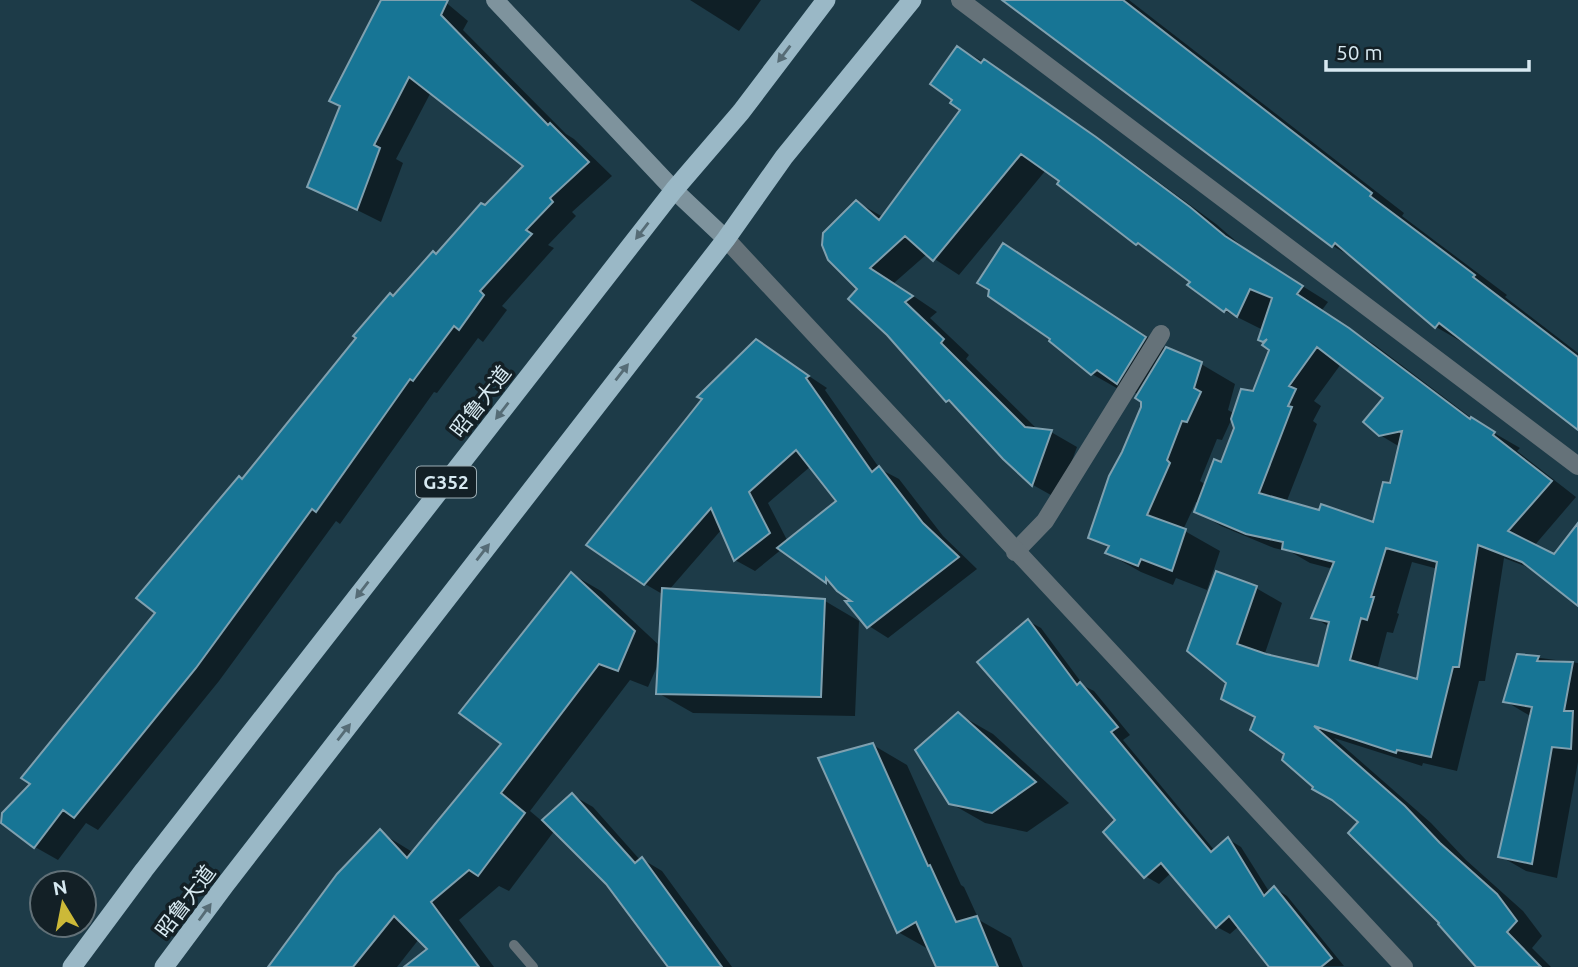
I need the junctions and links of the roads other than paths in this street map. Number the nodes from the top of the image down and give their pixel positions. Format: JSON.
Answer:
{"nodes":[{"id":1,"x":495,"y":0,"type":"edge"},
{"id":2,"x":826,"y":0,"type":"edge"},
{"id":3,"x":912,"y":0,"type":"edge"},
{"id":4,"x":960,"y":0,"type":"edge"},
{"id":5,"x":674,"y":190,"type":"junction"},
{"id":6,"x":726,"y":239,"type":"junction"},
{"id":7,"x":1161,"y":334,"type":"dead end"},
{"id":8,"x":1578,"y":466,"type":"edge"},
{"id":9,"x":1015,"y":552,"type":"junction"},
{"id":10,"x":514,"y":945,"type":"dead end"},
{"id":11,"x":72,"y":967,"type":"edge"},
{"id":12,"x":164,"y":967,"type":"edge"},
{"id":13,"x":533,"y":967,"type":"edge"},
{"id":14,"x":1404,"y":967,"type":"edge"}],
"edges":[{"from":1,"to":5,"type":"main road"},
{"from":2,"to":5,"type":"highway","name":"昭鲁大道","number":"G352","one_way":true},
{"from":3,"to":6,"type":"highway","name":"昭鲁大道"},
{"from":4,"to":8,"type":"street"},
{"from":5,"to":6,"type":"main road"},
{"from":5,"to":11,"type":"highway","name":"昭鲁大道","number":"G352","one_way":true},
{"from":6,"to":9,"type":"street"},
{"from":12,"to":6,"type":"highway","name":"昭鲁大道","one_way":true},
{"from":7,"to":9,"type":"street"},
{"from":9,"to":14,"type":"street"},
{"from":10,"to":13,"type":"lane"}]}
